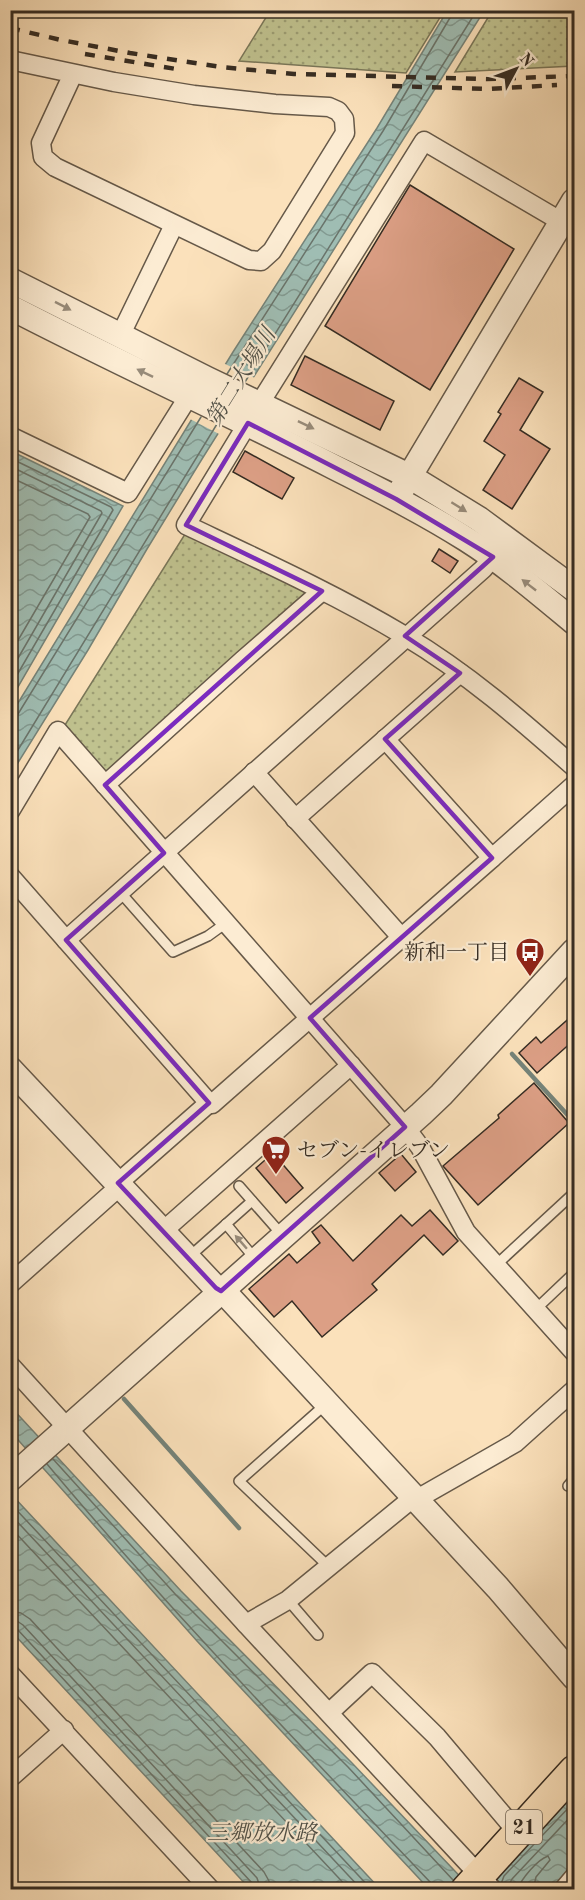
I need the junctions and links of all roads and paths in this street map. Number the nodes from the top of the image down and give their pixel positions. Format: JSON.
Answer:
{"nodes":[{"id":1,"x":10,"y":60,"type":"edge"},
{"id":2,"x":73,"y":74,"type":"junction"},
{"id":3,"x":574,"y":201,"type":"edge"},
{"id":4,"x":562,"y":222,"type":"junction"},
{"id":5,"x":174,"y":225,"type":"junction"},
{"id":6,"x":10,"y":280,"type":"edge"},
{"id":7,"x":10,"y":307,"type":"edge"},
{"id":8,"x":120,"y":336,"type":"junction"},
{"id":9,"x":198,"y":390,"type":"junction"},
{"id":10,"x":251,"y":412,"type":"junction"},
{"id":11,"x":10,"y":436,"type":"edge"},
{"id":12,"x":409,"y":476,"type":"junction"},
{"id":13,"x":396,"y":499,"type":"junction"},
{"id":14,"x":493,"y":557,"type":"junction"},
{"id":15,"x":574,"y":589,"type":"edge"},
{"id":16,"x":322,"y":591,"type":"junction"},
{"id":17,"x":574,"y":622,"type":"edge"},
{"id":18,"x":405,"y":636,"type":"junction"},
{"id":19,"x":460,"y":673,"type":"junction"},
{"id":20,"x":385,"y":739,"type":"junction"},
{"id":21,"x":574,"y":767,"type":"edge"},
{"id":22,"x":254,"y":772,"type":"junction"},
{"id":23,"x":105,"y":785,"type":"junction"},
{"id":24,"x":574,"y":785,"type":"edge"},
{"id":25,"x":10,"y":810,"type":"edge"},
{"id":26,"x":295,"y":819,"type":"junction"},
{"id":27,"x":164,"y":853,"type":"junction"},
{"id":28,"x":492,"y":858,"type":"junction"},
{"id":29,"x":10,"y":876,"type":"edge"},
{"id":30,"x":120,"y":892,"type":"junction"},
{"id":31,"x":226,"y":923,"type":"junction"},
{"id":32,"x":401,"y":937,"type":"junction"},
{"id":33,"x":66,"y":940,"type":"junction"},
{"id":34,"x":574,"y":951,"type":"edge"},
{"id":35,"x":574,"y":975,"type":"edge"},
{"id":36,"x":310,"y":1018,"type":"junction"},
{"id":37,"x":351,"y":1065,"type":"junction"},
{"id":38,"x":10,"y":1069,"type":"edge"},
{"id":39,"x":441,"y":1095,"type":"junction"},
{"id":40,"x":209,"y":1102,"type":"junction"},
{"id":41,"x":405,"y":1127,"type":"junction"},
{"id":42,"x":119,"y":1184,"type":"junction"},
{"id":43,"x":239,"y":1186,"type":"dead end"},
{"id":44,"x":574,"y":1193,"type":"edge"},
{"id":45,"x":252,"y":1201,"type":"junction"},
{"id":46,"x":226,"y":1224,"type":"junction"},
{"id":47,"x":162,"y":1231,"type":"junction"},
{"id":48,"x":282,"y":1236,"type":"junction"},
{"id":49,"x":188,"y":1258,"type":"junction"},
{"id":50,"x":256,"y":1260,"type":"junction"},
{"id":51,"x":495,"y":1266,"type":"junction"},
{"id":52,"x":574,"y":1273,"type":"edge"},
{"id":53,"x":12,"y":1281,"type":"edge"},
{"id":54,"x":221,"y":1291,"type":"junction"},
{"id":55,"x":535,"y":1310,"type":"junction"},
{"id":56,"x":574,"y":1352,"type":"edge"},
{"id":57,"x":10,"y":1365,"type":"edge"},
{"id":58,"x":574,"y":1390,"type":"edge"},
{"id":59,"x":327,"y":1403,"type":"junction"},
{"id":60,"x":65,"y":1430,"type":"junction"},
{"id":61,"x":10,"y":1479,"type":"edge"},
{"id":62,"x":415,"y":1498,"type":"junction"},
{"id":63,"x":329,"y":1567,"type":"junction"},
{"id":64,"x":288,"y":1600,"type":"junction"},
{"id":65,"x":246,"y":1624,"type":"junction"},
{"id":66,"x":318,"y":1635,"type":"dead end"},
{"id":67,"x":570,"y":1663,"type":"edge"},
{"id":68,"x":10,"y":1674,"type":"edge"},
{"id":69,"x":330,"y":1712,"type":"junction"},
{"id":70,"x":64,"y":1730,"type":"junction"},
{"id":71,"x":574,"y":1771,"type":"edge"},
{"id":72,"x":10,"y":1778,"type":"edge"},
{"id":73,"x":518,"y":1833,"type":"junction"},
{"id":74,"x":574,"y":1877,"type":"edge"},
{"id":75,"x":480,"y":1884,"type":"edge"},
{"id":76,"x":211,"y":1890,"type":"edge"},
{"id":77,"x":563,"y":1890,"type":"edge"}],
"edges":[{"from":1,"to":2,"type":"street"},
{"from":2,"to":5,"type":"street"},
{"from":2,"to":5,"type":"street"},
{"from":3,"to":4,"type":"street"},
{"from":4,"to":10,"type":"street"},
{"from":4,"to":12,"type":"street"},
{"from":5,"to":8,"type":"street"},
{"from":6,"to":8,"type":"street","one_way":true},
{"from":9,"to":7,"type":"street","one_way":true},
{"from":8,"to":9,"type":"street"},
{"from":9,"to":10,"type":"street"},
{"from":9,"to":11,"type":"street"},
{"from":10,"to":12,"type":"street","one_way":true},
{"from":10,"to":13,"type":"street"},
{"from":10,"to":16,"type":"street"},
{"from":12,"to":13,"type":"street"},
{"from":12,"to":15,"type":"street","one_way":true},
{"from":13,"to":14,"type":"street"},
{"from":17,"to":14,"type":"street","one_way":true},
{"from":14,"to":18,"type":"street"},
{"from":16,"to":18,"type":"street"},
{"from":16,"to":23,"type":"street"},
{"from":18,"to":19,"type":"street"},
{"from":18,"to":22,"type":"street"},
{"from":19,"to":20,"type":"street"},
{"from":19,"to":21,"type":"street"},
{"from":20,"to":26,"type":"street"},
{"from":20,"to":28,"type":"street"},
{"from":22,"to":26,"type":"street"},
{"from":22,"to":27,"type":"street"},
{"from":23,"to":25,"type":"street"},
{"from":23,"to":27,"type":"street"},
{"from":24,"to":28,"type":"street"},
{"from":26,"to":32,"type":"street"},
{"from":27,"to":30,"type":"street"},
{"from":27,"to":31,"type":"street"},
{"from":28,"to":32,"type":"street"},
{"from":29,"to":33,"type":"street"},
{"from":30,"to":31,"type":"lane"},
{"from":30,"to":33,"type":"street"},
{"from":31,"to":36,"type":"street"},
{"from":32,"to":36,"type":"street"},
{"from":33,"to":40,"type":"street"},
{"from":34,"to":39,"type":"street"},
{"from":35,"to":39,"type":"street"},
{"from":36,"to":37,"type":"street"},
{"from":36,"to":40,"type":"street"},
{"from":37,"to":41,"type":"street"},
{"from":37,"to":47,"type":"street"},
{"from":38,"to":42,"type":"street"},
{"from":39,"to":41,"type":"street"},
{"from":40,"to":42,"type":"street"},
{"from":41,"to":48,"type":"street"},
{"from":41,"to":51,"type":"street"},
{"from":42,"to":47,"type":"street"},
{"from":42,"to":53,"type":"street"},
{"from":43,"to":45,"type":"lane"},
{"from":44,"to":51,"type":"lane"},
{"from":45,"to":46,"type":"lane"},
{"from":45,"to":48,"type":"lane"},
{"from":46,"to":49,"type":"lane"},
{"from":50,"to":46,"type":"lane","one_way":true},
{"from":47,"to":49,"type":"street"},
{"from":48,"to":50,"type":"street"},
{"from":49,"to":54,"type":"street"},
{"from":50,"to":54,"type":"street"},
{"from":51,"to":55,"type":"street"},
{"from":52,"to":55,"type":"lane"},
{"from":54,"to":59,"type":"street"},
{"from":54,"to":60,"type":"street"},
{"from":55,"to":56,"type":"street"},
{"from":57,"to":60,"type":"street"},
{"from":58,"to":62,"type":"street"},
{"from":59,"to":62,"type":"street"},
{"from":59,"to":63,"type":"lane"},
{"from":60,"to":61,"type":"street"},
{"from":60,"to":65,"type":"street"},
{"from":62,"to":63,"type":"street"},
{"from":62,"to":67,"type":"street"},
{"from":63,"to":64,"type":"street"},
{"from":64,"to":65,"type":"street"},
{"from":64,"to":66,"type":"lane"},
{"from":65,"to":69,"type":"street"},
{"from":68,"to":70,"type":"street"},
{"from":69,"to":73,"type":"street"},
{"from":69,"to":75,"type":"street"},
{"from":70,"to":72,"type":"street"},
{"from":70,"to":76,"type":"street"},
{"from":71,"to":73,"type":"main road","number":"21"},
{"from":73,"to":75,"type":"main road","number":"21"},
{"from":74,"to":77,"type":"street"}]}
